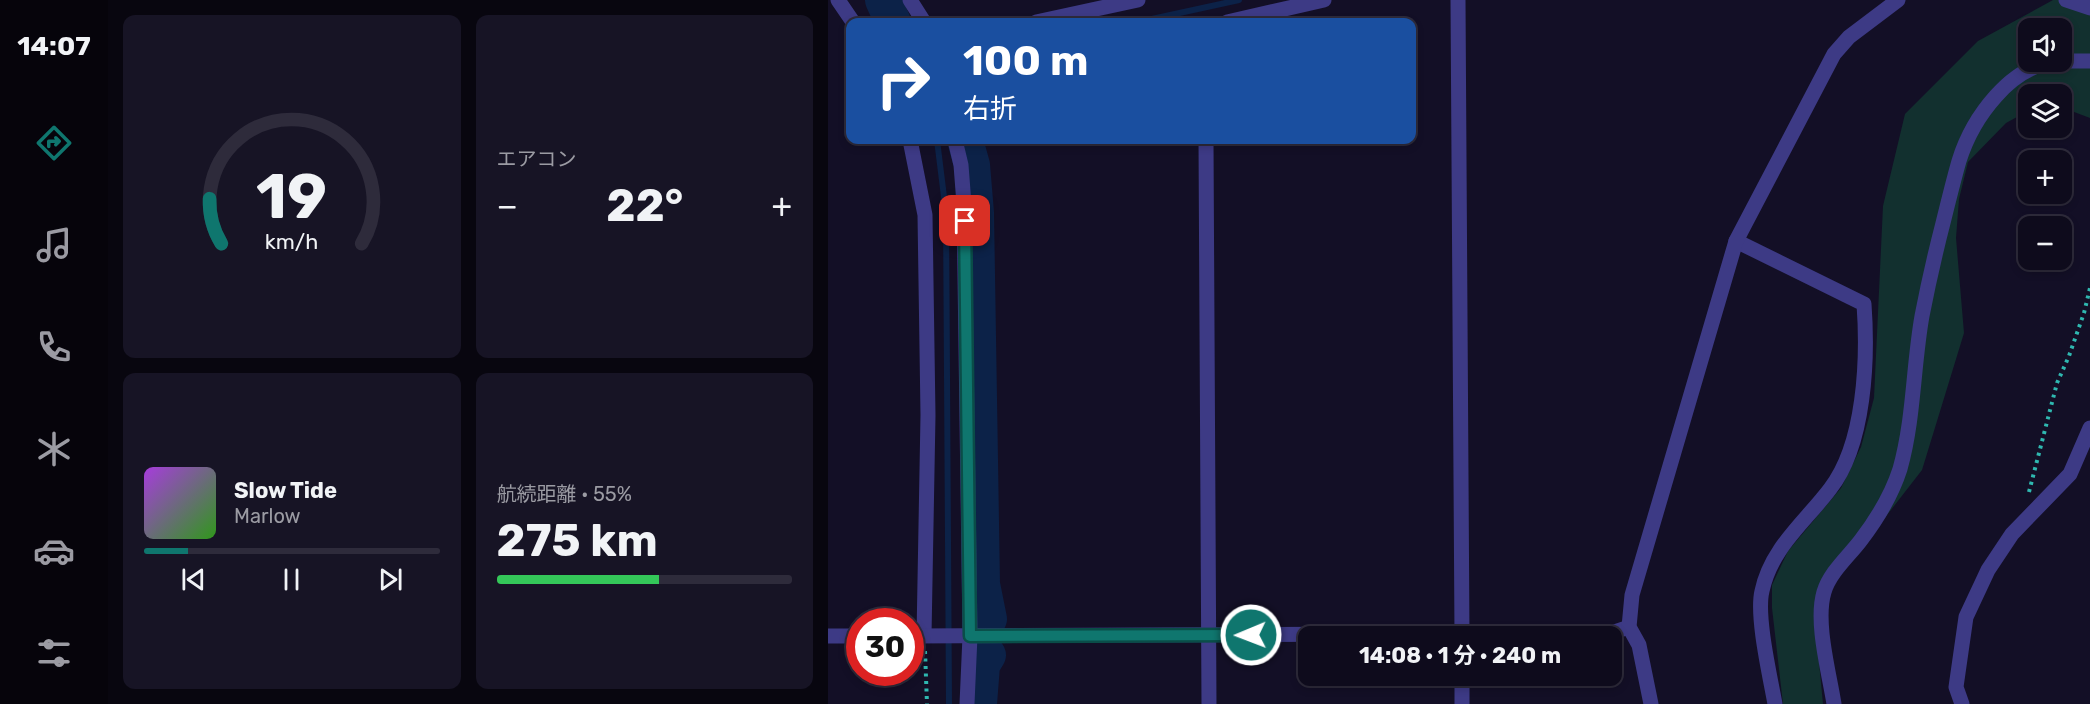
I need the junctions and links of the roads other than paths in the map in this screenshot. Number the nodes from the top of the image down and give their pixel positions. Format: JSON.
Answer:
{"nodes":[{"id":1,"x":838,"y":0,"type":"edge"},
{"id":2,"x":910,"y":0,"type":"edge"},
{"id":3,"x":1138,"y":0,"type":"edge"},
{"id":4,"x":1324,"y":0,"type":"edge"},
{"id":5,"x":1458,"y":0,"type":"edge"},
{"id":6,"x":1898,"y":0,"type":"edge"},
{"id":7,"x":2066,"y":0,"type":"edge"},
{"id":8,"x":2090,"y":8,"type":"edge"},
{"id":9,"x":850,"y":18,"type":"edge"},
{"id":10,"x":921,"y":18,"type":"edge"},
{"id":11,"x":1055,"y":18,"type":"edge"},
{"id":12,"x":1245,"y":18,"type":"edge"},
{"id":13,"x":2072,"y":62,"type":"edge"},
{"id":14,"x":2090,"y":62,"type":"edge"},
{"id":15,"x":2023,"y":72,"type":"edge"},
{"id":16,"x":911,"y":144,"type":"edge"},
{"id":17,"x":956,"y":144,"type":"edge"},
{"id":18,"x":1206,"y":144,"type":"edge"},
{"id":19,"x":1736,"y":241,"type":"junction"},
{"id":20,"x":2090,"y":428,"type":"edge"},
{"id":21,"x":918,"y":608,"type":"edge"},
{"id":22,"x":1462,"y":626,"type":"edge"},
{"id":23,"x":1629,"y":627,"type":"junction"},
{"id":24,"x":1622,"y":629,"type":"edge"},
{"id":25,"x":1208,"y":635,"type":"junction"},
{"id":26,"x":1298,"y":635,"type":"edge"},
{"id":27,"x":828,"y":636,"type":"edge"},
{"id":28,"x":846,"y":636,"type":"edge"},
{"id":29,"x":924,"y":636,"type":"edge"},
{"id":30,"x":970,"y":636,"type":"junction"},
{"id":31,"x":1462,"y":686,"type":"edge"},
{"id":32,"x":967,"y":704,"type":"edge"},
{"id":33,"x":1209,"y":704,"type":"edge"},
{"id":34,"x":1462,"y":704,"type":"edge"},
{"id":35,"x":1651,"y":704,"type":"edge"},
{"id":36,"x":1774,"y":704,"type":"edge"},
{"id":37,"x":1834,"y":704,"type":"edge"},
{"id":38,"x":1962,"y":704,"type":"edge"}],
"edges":[{"from":1,"to":9,"type":"street"},
{"from":2,"to":10,"type":"street"},
{"from":3,"to":11,"type":"street"},
{"from":4,"to":12,"type":"street"},
{"from":5,"to":22,"type":"street"},
{"from":6,"to":19,"type":"street"},
{"from":7,"to":8,"type":"street"},
{"from":13,"to":14,"type":"street"},
{"from":15,"to":37,"type":"street"},
{"from":16,"to":21,"type":"street"},
{"from":17,"to":30,"type":"street"},
{"from":18,"to":25,"type":"street"},
{"from":19,"to":23,"type":"street"},
{"from":19,"to":36,"type":"street"},
{"from":20,"to":38,"type":"street"},
{"from":23,"to":24,"type":"street"},
{"from":23,"to":35,"type":"street"},
{"from":25,"to":26,"type":"street"},
{"from":25,"to":30,"type":"street"},
{"from":25,"to":33,"type":"street"},
{"from":27,"to":28,"type":"street"},
{"from":29,"to":30,"type":"street"},
{"from":30,"to":32,"type":"street"},
{"from":31,"to":34,"type":"street"}]}
